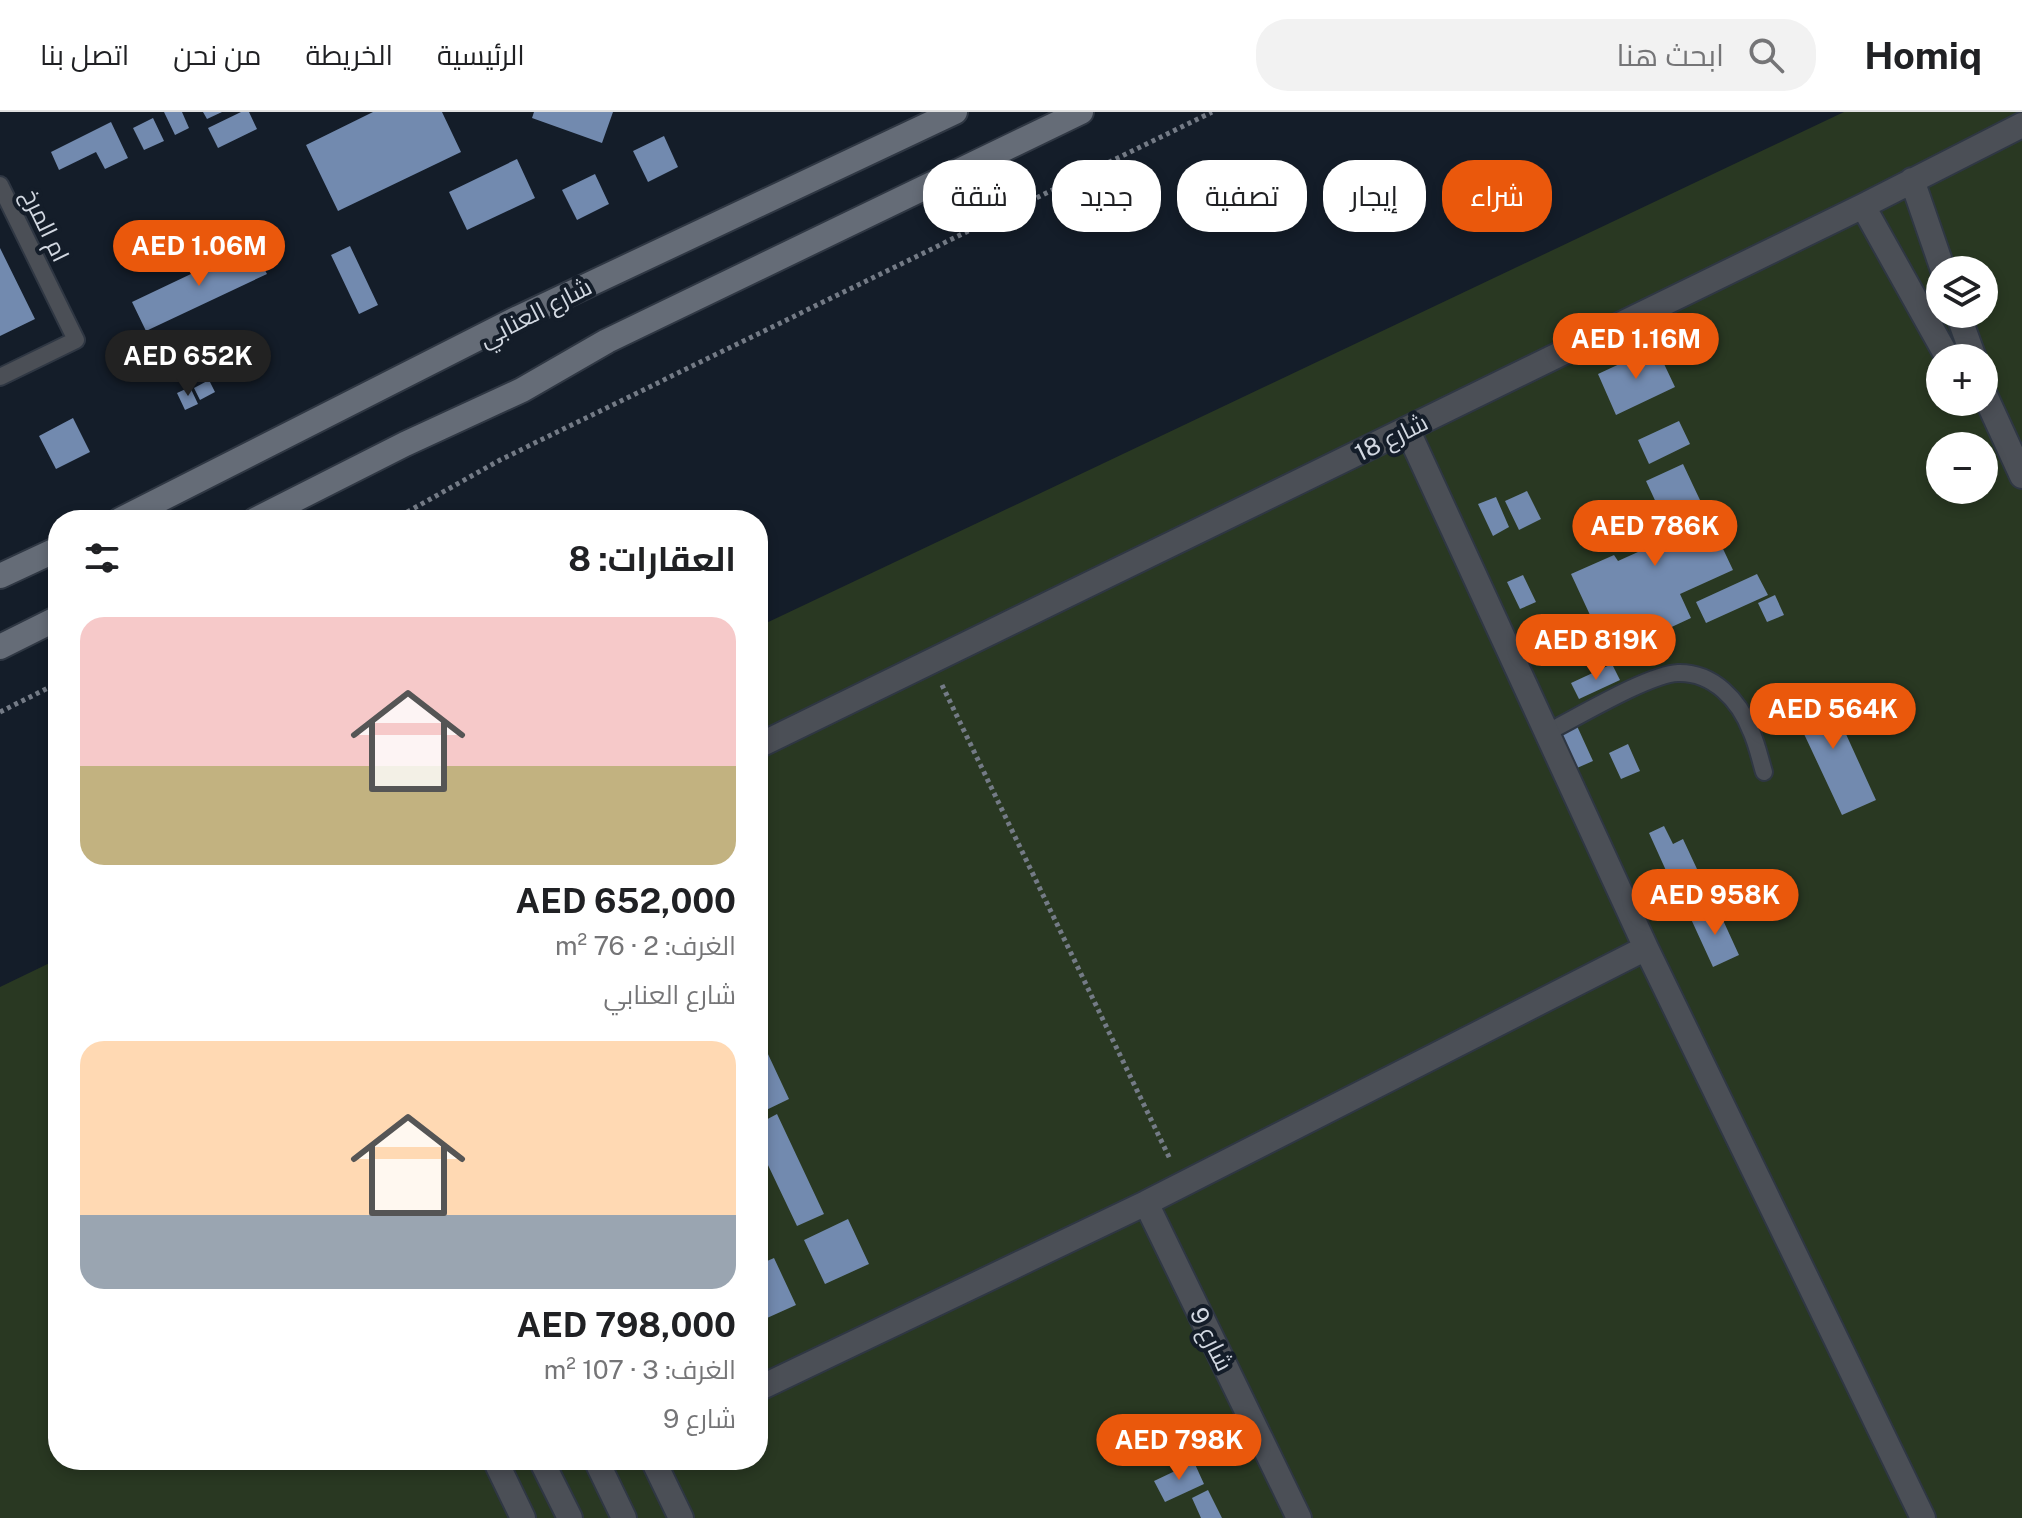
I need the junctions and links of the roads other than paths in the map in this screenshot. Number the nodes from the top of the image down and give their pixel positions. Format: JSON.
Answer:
{"nodes":[{"id":1,"x":955,"y":112,"type":"edge"},
{"id":2,"x":1081,"y":112,"type":"edge"},
{"id":3,"x":917,"y":122,"type":"edge"},
{"id":4,"x":2022,"y":125,"type":"edge"},
{"id":5,"x":1912,"y":180,"type":"junction"},
{"id":6,"x":0,"y":185,"type":"edge"},
{"id":7,"x":1863,"y":206,"type":"junction"},
{"id":8,"x":1938,"y":256,"type":"edge"},
{"id":9,"x":1940,"y":344,"type":"edge"},
{"id":10,"x":0,"y":377,"type":"edge"},
{"id":11,"x":1994,"y":416,"type":"edge"},
{"id":12,"x":1407,"y":429,"type":"junction"},
{"id":13,"x":2022,"y":476,"type":"edge"},
{"id":14,"x":140,"y":510,"type":"edge"},
{"id":15,"x":275,"y":510,"type":"edge"},
{"id":16,"x":48,"y":554,"type":"edge"},
{"id":17,"x":0,"y":576,"type":"edge"},
{"id":18,"x":48,"y":626,"type":"edge"},
{"id":19,"x":0,"y":647,"type":"edge"},
{"id":20,"x":1548,"y":732,"type":"junction"},
{"id":21,"x":768,"y":741,"type":"edge"},
{"id":22,"x":1764,"y":772,"type":"dead end"},
{"id":23,"x":1646,"y":948,"type":"junction"},
{"id":24,"x":1146,"y":1203,"type":"junction"},
{"id":25,"x":768,"y":1384,"type":"edge"},
{"id":26,"x":500,"y":1470,"type":"edge"},
{"id":27,"x":546,"y":1470,"type":"edge"},
{"id":28,"x":601,"y":1470,"type":"edge"},
{"id":29,"x":658,"y":1470,"type":"edge"},
{"id":30,"x":523,"y":1518,"type":"edge"},
{"id":31,"x":570,"y":1518,"type":"edge"},
{"id":32,"x":624,"y":1518,"type":"edge"},
{"id":33,"x":681,"y":1518,"type":"edge"},
{"id":34,"x":1299,"y":1518,"type":"edge"},
{"id":35,"x":1923,"y":1518,"type":"edge"}],
"edges":[{"from":1,"to":3,"type":"street","name":"شارع العنابي"},
{"from":2,"to":15,"type":"street"},
{"from":3,"to":14,"type":"street","name":"شارع العنابي"},
{"from":4,"to":5,"type":"street","name":"شارع 18"},
{"from":5,"to":7,"type":"street","name":"شارع 18"},
{"from":5,"to":8,"type":"street"},
{"from":6,"to":10,"type":"lane","name":"ام المرخ"},
{"from":7,"to":9,"type":"street"},
{"from":7,"to":12,"type":"street","name":"شارع 18"},
{"from":11,"to":13,"type":"street"},
{"from":12,"to":20,"type":"street"},
{"from":12,"to":21,"type":"street","name":"شارع 18"},
{"from":16,"to":17,"type":"street"},
{"from":18,"to":19,"type":"street"},
{"from":20,"to":22,"type":"lane"},
{"from":20,"to":23,"type":"street"},
{"from":23,"to":24,"type":"street"},
{"from":23,"to":35,"type":"street"},
{"from":24,"to":25,"type":"street"},
{"from":24,"to":34,"type":"street","name":"شارع 9"},
{"from":26,"to":30,"type":"street"},
{"from":27,"to":31,"type":"street"},
{"from":28,"to":32,"type":"street"},
{"from":29,"to":33,"type":"street"}]}
